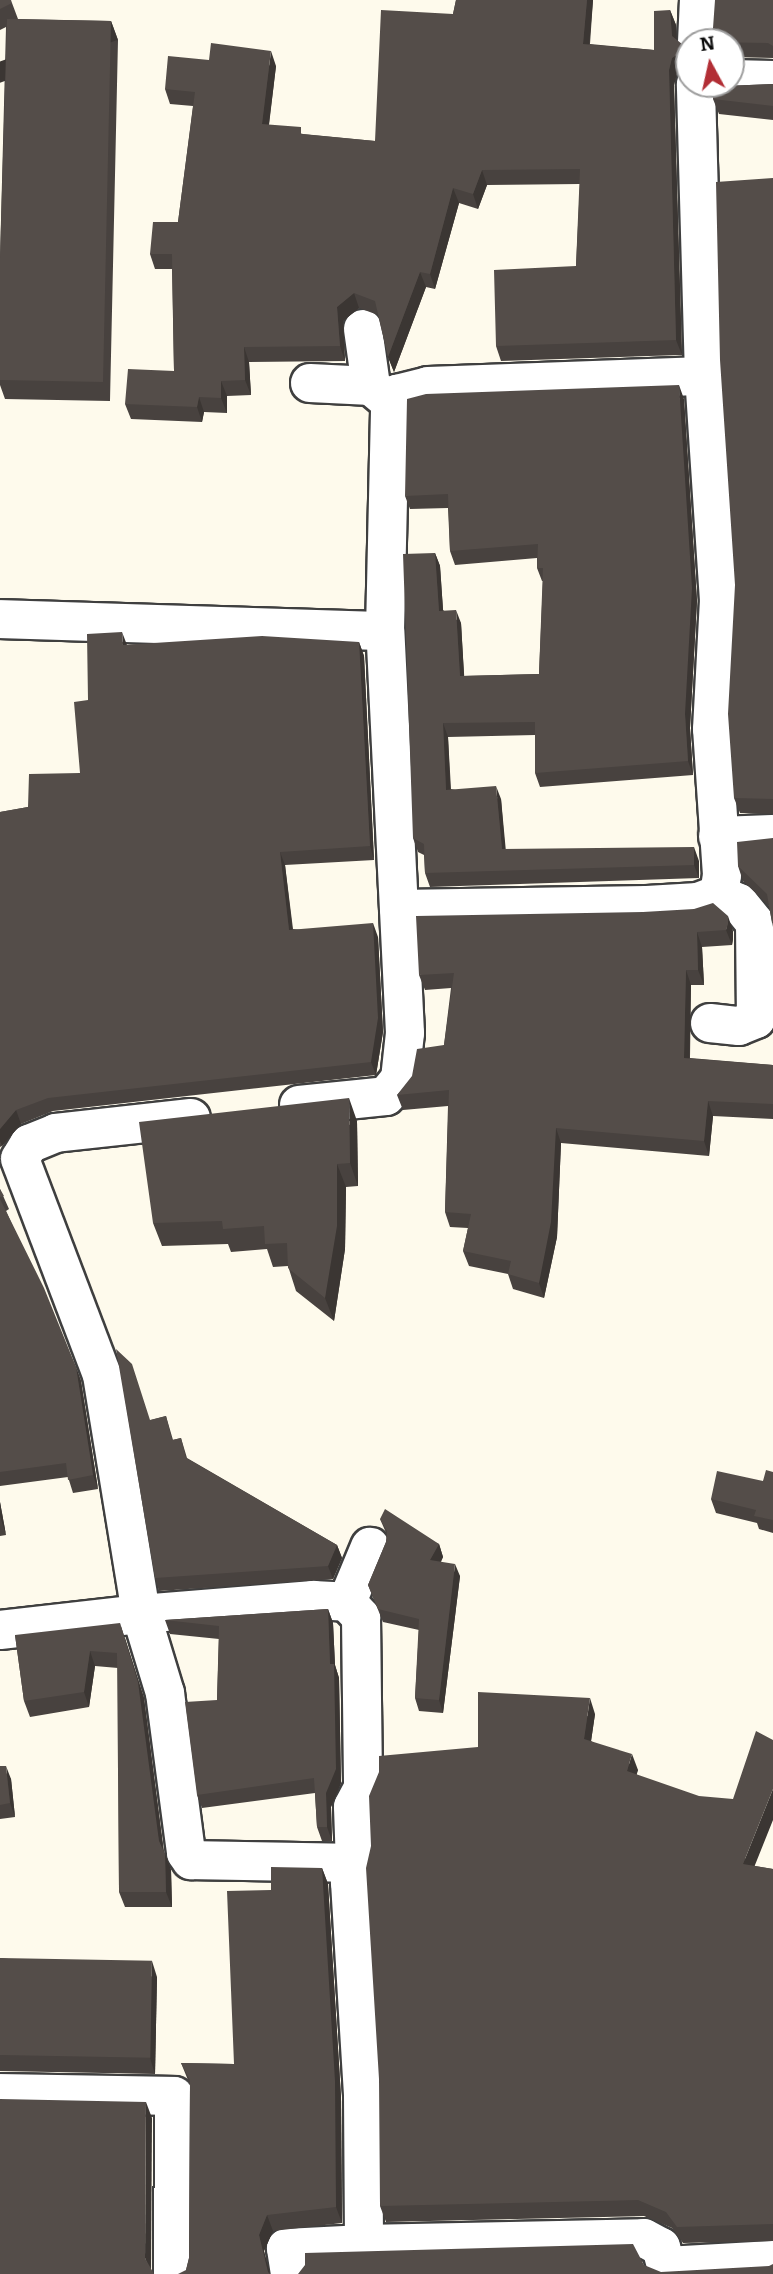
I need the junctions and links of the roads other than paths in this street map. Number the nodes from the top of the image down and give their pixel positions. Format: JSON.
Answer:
{"nodes":[{"id":1,"x":699,"y":0,"type":"edge"},
{"id":2,"x":698,"y":28,"type":"edge"},
{"id":3,"x":745,"y":79,"type":"edge"},
{"id":4,"x":773,"y":80,"type":"edge"},
{"id":5,"x":696,"y":98,"type":"edge"},
{"id":6,"x":363,"y":329,"type":"dead end"},
{"id":7,"x":704,"y":376,"type":"junction"},
{"id":8,"x":310,"y":383,"type":"dead end"},
{"id":9,"x":380,"y":394,"type":"junction"},
{"id":10,"x":0,"y":619,"type":"edge"},
{"id":11,"x":385,"y":631,"type":"junction"},
{"id":12,"x":773,"y":834,"type":"edge"},
{"id":13,"x":718,"y":836,"type":"junction"},
{"id":14,"x":719,"y":894,"type":"junction"},
{"id":15,"x":399,"y":908,"type":"junction"},
{"id":16,"x":710,"y":1023,"type":"dead end"},
{"id":17,"x":262,"y":1110,"type":"edge"},
{"id":18,"x":221,"y":1114,"type":"edge"},
{"id":19,"x":370,"y":1547,"type":"dead end"},
{"id":20,"x":346,"y":1602,"type":"junction"},
{"id":21,"x":141,"y":1614,"type":"junction"},
{"id":22,"x":0,"y":1630,"type":"edge"},
{"id":23,"x":355,"y":1863,"type":"junction"},
{"id":24,"x":0,"y":2094,"type":"edge"},
{"id":25,"x":364,"y":2244,"type":"junction"},
{"id":26,"x":773,"y":2260,"type":"edge"},
{"id":27,"x":667,"y":2270,"type":"edge"},
{"id":28,"x":173,"y":2274,"type":"edge"},
{"id":29,"x":290,"y":2274,"type":"edge"}],
"edges":[{"from":1,"to":2,"type":"street"},
{"from":3,"to":4,"type":"street"},
{"from":5,"to":7,"type":"street"},
{"from":6,"to":9,"type":"street"},
{"from":7,"to":9,"type":"street"},
{"from":7,"to":13,"type":"street"},
{"from":8,"to":9,"type":"street"},
{"from":9,"to":11,"type":"street"},
{"from":10,"to":11,"type":"street"},
{"from":11,"to":15,"type":"street"},
{"from":12,"to":13,"type":"street"},
{"from":13,"to":14,"type":"street"},
{"from":14,"to":15,"type":"street"},
{"from":14,"to":16,"type":"street"},
{"from":15,"to":17,"type":"street"},
{"from":18,"to":21,"type":"street"},
{"from":19,"to":20,"type":"street"},
{"from":20,"to":21,"type":"street"},
{"from":20,"to":23,"type":"street"},
{"from":21,"to":22,"type":"street"},
{"from":21,"to":23,"type":"street"},
{"from":23,"to":25,"type":"street"},
{"from":24,"to":28,"type":"street"},
{"from":25,"to":27,"type":"street"},
{"from":25,"to":29,"type":"street"},
{"from":26,"to":27,"type":"street"}]}
